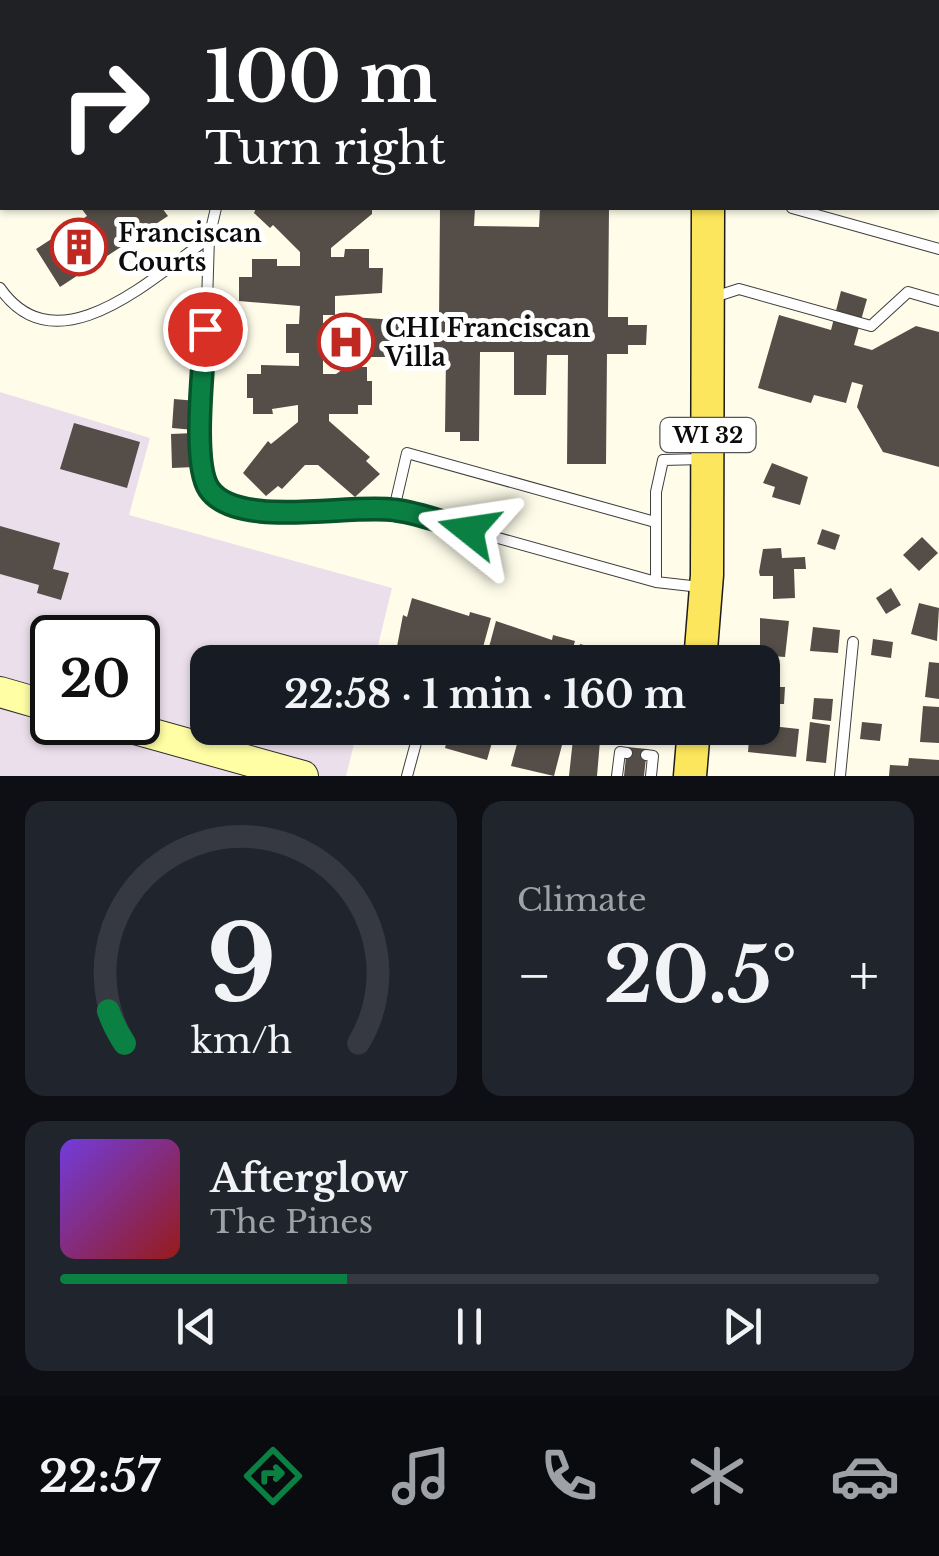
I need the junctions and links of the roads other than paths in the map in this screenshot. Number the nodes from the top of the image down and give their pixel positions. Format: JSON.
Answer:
{"nodes":[{"id":1,"x":216,"y":210,"type":"edge"},
{"id":2,"x":708,"y":210,"type":"edge"},
{"id":3,"x":799,"y":210,"type":"edge"},
{"id":4,"x":209,"y":238,"type":"junction"},
{"id":5,"x":939,"y":249,"type":"edge"},
{"id":6,"x":0,"y":288,"type":"edge"},
{"id":7,"x":708,"y":299,"type":"junction"},
{"id":8,"x":939,"y":301,"type":"edge"},
{"id":9,"x":708,"y":459,"type":"junction"},
{"id":10,"x":394,"y":509,"type":"junction"},
{"id":11,"x":656,"y":522,"type":"junction"},
{"id":12,"x":656,"y":582,"type":"junction"},
{"id":13,"x":706,"y":588,"type":"junction"},
{"id":14,"x":853,"y":642,"type":"dead end"},
{"id":15,"x":701,"y":645,"type":"edge"},
{"id":16,"x":0,"y":692,"type":"edge"},
{"id":17,"x":30,"y":700,"type":"edge"},
{"id":18,"x":160,"y":736,"type":"edge"},
{"id":19,"x":415,"y":745,"type":"edge"},
{"id":20,"x":693,"y":745,"type":"edge"},
{"id":21,"x":627,"y":753,"type":"dead end"},
{"id":22,"x":646,"y":755,"type":"dead end"},
{"id":23,"x":620,"y":769,"type":"edge"},
{"id":24,"x":649,"y":771,"type":"edge"},
{"id":25,"x":303,"y":776,"type":"edge"},
{"id":26,"x":407,"y":776,"type":"edge"},
{"id":27,"x":690,"y":776,"type":"edge"},
{"id":28,"x":840,"y":776,"type":"edge"}],
"edges":[{"from":1,"to":4,"type":"lane"},
{"from":2,"to":7,"type":"main road","number":"WI 32"},
{"from":3,"to":5,"type":"lane"},
{"from":4,"to":6,"type":"lane"},
{"from":4,"to":10,"type":"lane"},
{"from":7,"to":8,"type":"lane"},
{"from":7,"to":9,"type":"main road","number":"WI 32"},
{"from":9,"to":11,"type":"lane"},
{"from":9,"to":13,"type":"main road","number":"WI 32"},
{"from":10,"to":11,"type":"lane"},
{"from":10,"to":12,"type":"lane"},
{"from":11,"to":12,"type":"lane"},
{"from":12,"to":13,"type":"lane"},
{"from":13,"to":15,"type":"main road","number":"WI 32"},
{"from":14,"to":28,"type":"lane"},
{"from":16,"to":17,"type":"street"},
{"from":18,"to":25,"type":"street"},
{"from":19,"to":26,"type":"lane"},
{"from":20,"to":27,"type":"main road"},
{"from":21,"to":23,"type":"lane"},
{"from":22,"to":24,"type":"lane"}]}
